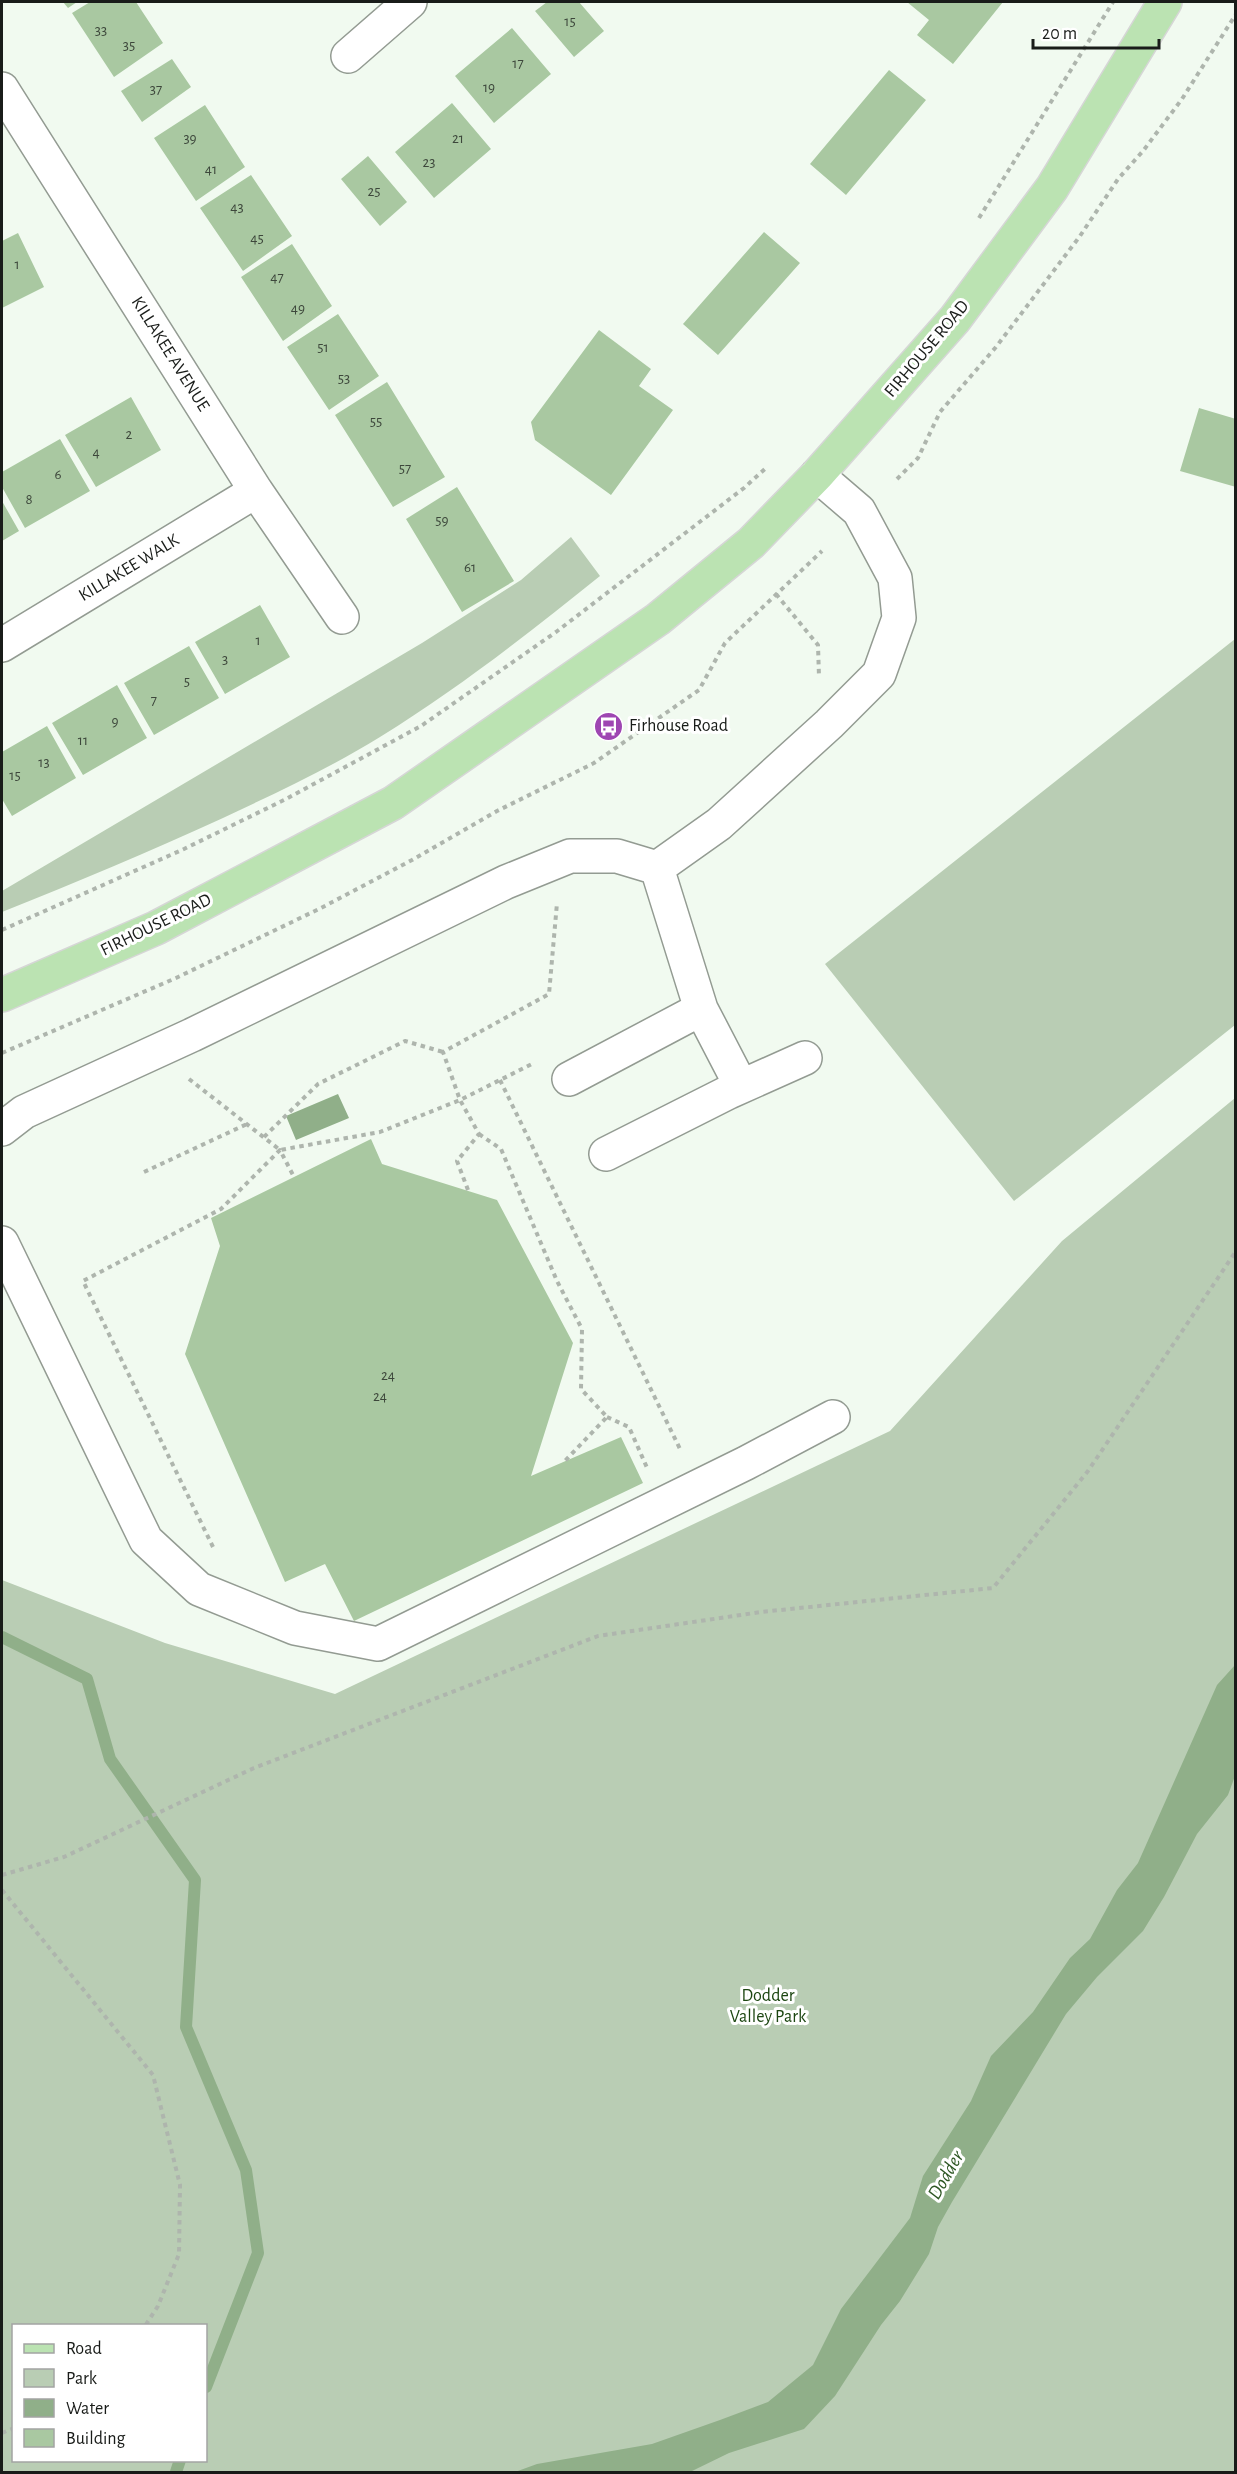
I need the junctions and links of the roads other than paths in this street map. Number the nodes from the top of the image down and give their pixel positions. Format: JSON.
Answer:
{"nodes":[{"id":1,"x":410,"y":2,"type":"edge"},
{"id":2,"x":1165,"y":2,"type":"edge"},
{"id":3,"x":348,"y":56,"type":"dead end"},
{"id":4,"x":2,"y":89,"type":"edge"},
{"id":5,"x":14,"y":132,"type":"edge"},
{"id":6,"x":817,"y":475,"type":"junction"},
{"id":7,"x":256,"y":491,"type":"junction"},
{"id":8,"x":342,"y":617,"type":"dead end"},
{"id":9,"x":2,"y":645,"type":"edge"},
{"id":10,"x":657,"y":868,"type":"junction"},
{"id":11,"x":2,"y":995,"type":"edge"},
{"id":12,"x":701,"y":1009,"type":"junction"},
{"id":13,"x":805,"y":1058,"type":"dead end"},
{"id":14,"x":569,"y":1079,"type":"dead end"},
{"id":15,"x":741,"y":1086,"type":"junction"},
{"id":16,"x":2,"y":1129,"type":"edge"},
{"id":17,"x":606,"y":1154,"type":"dead end"},
{"id":18,"x":2,"y":1243,"type":"edge"},
{"id":19,"x":834,"y":1416,"type":"dead end"}],
"edges":[{"from":1,"to":3,"type":"street"},
{"from":2,"to":6,"type":"main road","name":"FIRHOUSE ROAD"},
{"from":4,"to":5,"type":"street","name":"KILLAKEE AVENUE"},
{"from":5,"to":7,"type":"street","name":"KILLAKEE AVENUE"},
{"from":6,"to":10,"type":"street"},
{"from":6,"to":11,"type":"main road","name":"FIRHOUSE ROAD"},
{"from":7,"to":8,"type":"street","name":"KILLAKEE AVENUE"},
{"from":7,"to":9,"type":"street","name":"KILLAKEE WALK"},
{"from":10,"to":12,"type":"street"},
{"from":10,"to":16,"type":"street"},
{"from":12,"to":14,"type":"street"},
{"from":12,"to":15,"type":"street"},
{"from":13,"to":15,"type":"street"},
{"from":15,"to":17,"type":"street"},
{"from":18,"to":19,"type":"street"}]}
